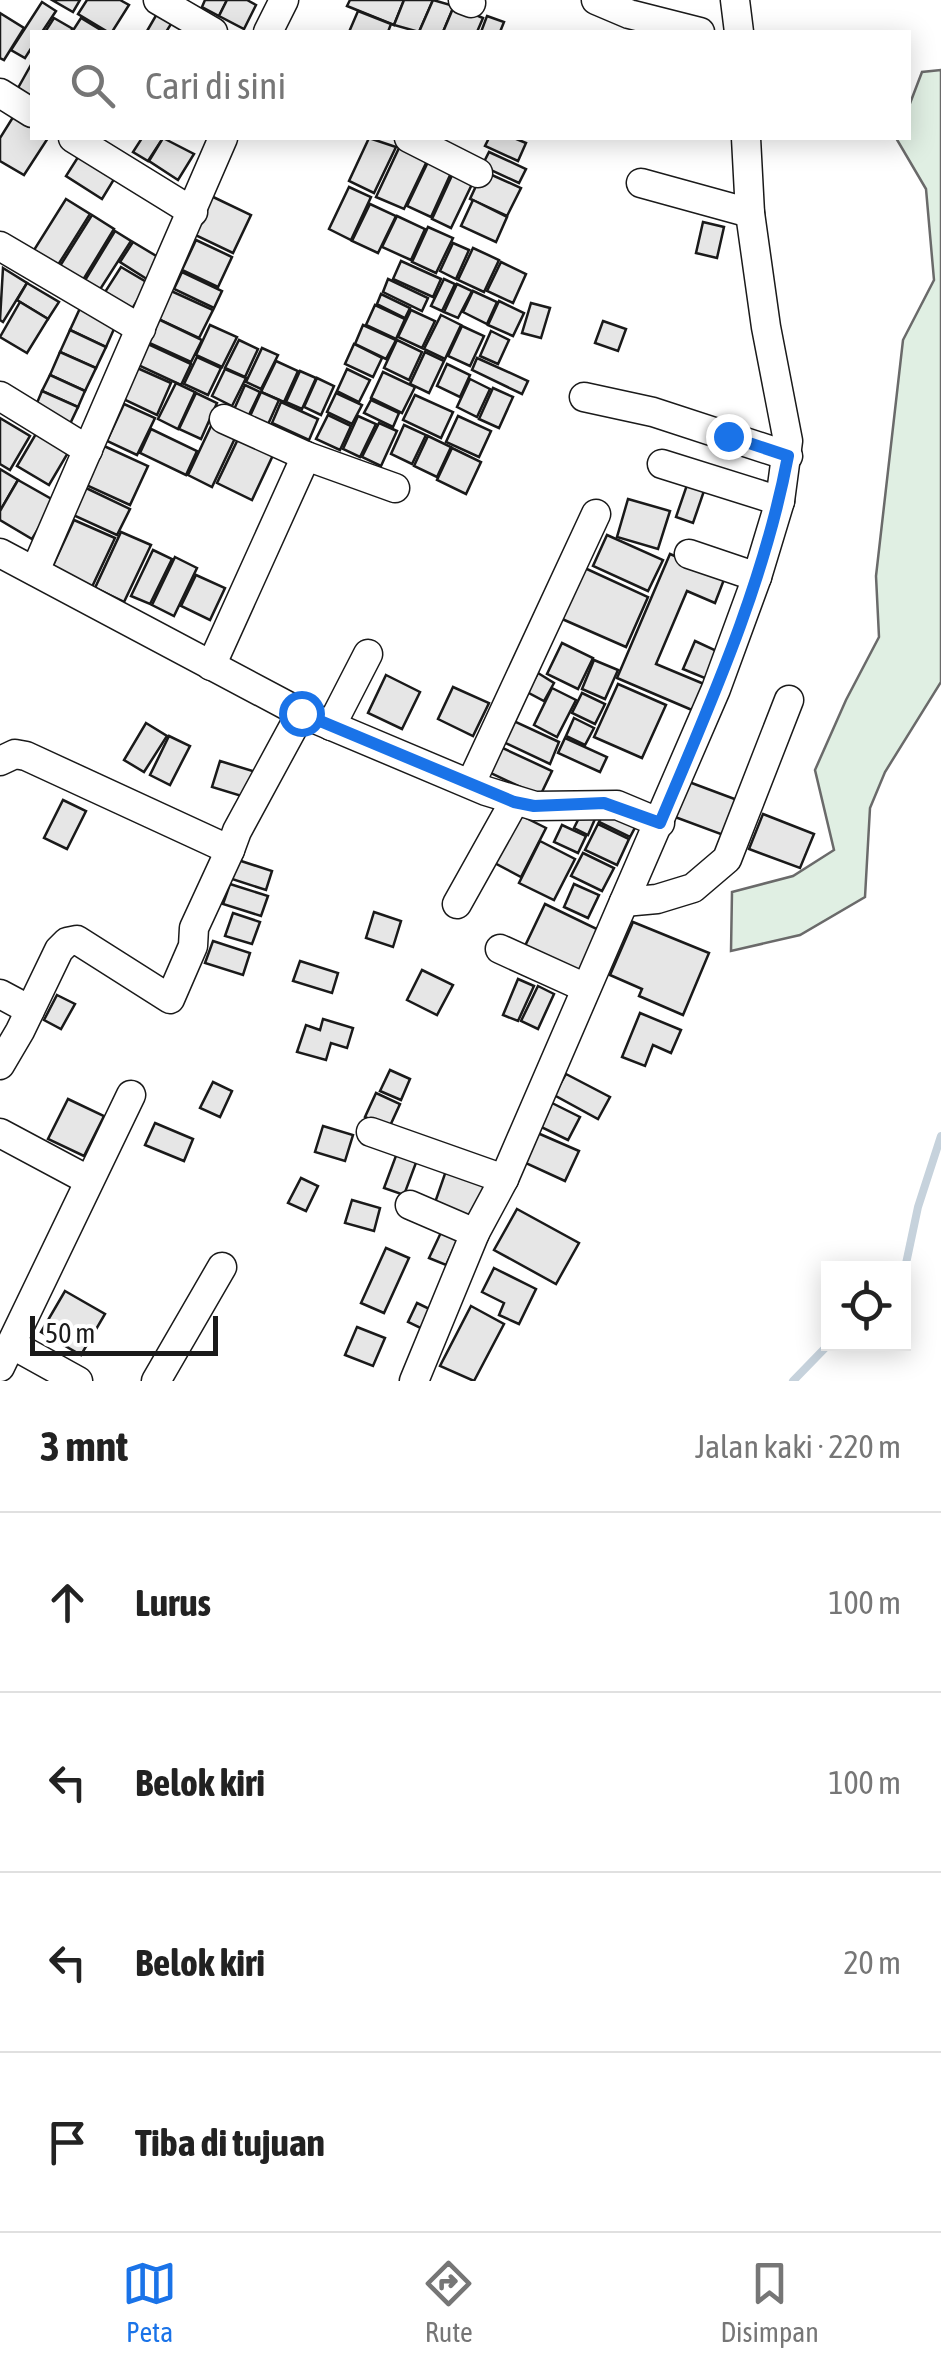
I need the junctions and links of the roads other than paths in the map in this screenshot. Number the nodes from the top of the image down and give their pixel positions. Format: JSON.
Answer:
{"nodes":[{"id":1,"x":158,"y":0,"type":"edge"},
{"id":2,"x":284,"y":0,"type":"edge"},
{"id":3,"x":596,"y":0,"type":"edge"},
{"id":4,"x":735,"y":0,"type":"edge"},
{"id":5,"x":210,"y":30,"type":"edge"},
{"id":6,"x":269,"y":30,"type":"edge"},
{"id":7,"x":692,"y":30,"type":"edge"},
{"id":8,"x":739,"y":30,"type":"edge"},
{"id":9,"x":0,"y":92,"type":"edge"},
{"id":10,"x":30,"y":112,"type":"edge"},
{"id":11,"x":76,"y":140,"type":"edge"},
{"id":12,"x":223,"y":140,"type":"edge"},
{"id":13,"x":413,"y":140,"type":"edge"},
{"id":14,"x":746,"y":140,"type":"edge"},
{"id":15,"x":478,"y":172,"type":"dead end"},
{"id":16,"x":641,"y":183,"type":"dead end"},
{"id":17,"x":194,"y":212,"type":"junction"},
{"id":18,"x":750,"y":213,"type":"junction"},
{"id":19,"x":0,"y":246,"type":"edge"},
{"id":20,"x":141,"y":329,"type":"junction"},
{"id":21,"x":0,"y":396,"type":"edge"},
{"id":22,"x":584,"y":397,"type":"dead end"},
{"id":23,"x":224,"y":419,"type":"dead end"},
{"id":24,"x":88,"y":450,"type":"junction"},
{"id":25,"x":306,"y":456,"type":"junction"},
{"id":26,"x":788,"y":456,"type":"junction"},
{"id":27,"x":662,"y":464,"type":"dead end"},
{"id":28,"x":395,"y":488,"type":"dead end"},
{"id":29,"x":780,"y":501,"type":"junction"},
{"id":30,"x":596,"y":514,"type":"dead end"},
{"id":31,"x":0,"y":554,"type":"edge"},
{"id":32,"x":688,"y":554,"type":"dead end"},
{"id":33,"x":35,"y":572,"type":"junction"},
{"id":34,"x":757,"y":577,"type":"junction"},
{"id":35,"x":368,"y":654,"type":"dead end"},
{"id":36,"x":211,"y":666,"type":"junction"},
{"id":37,"x":789,"y":700,"type":"dead end"},
{"id":38,"x":301,"y":713,"type":"junction"},
{"id":39,"x":331,"y":726,"type":"junction"},
{"id":40,"x":0,"y":761,"type":"edge"},
{"id":41,"x":471,"y":783,"type":"junction"},
{"id":42,"x":514,"y":802,"type":"junction"},
{"id":43,"x":660,"y":823,"type":"junction"},
{"id":44,"x":230,"y":850,"type":"junction"},
{"id":45,"x":624,"y":902,"type":"junction"},
{"id":46,"x":457,"y":904,"type":"dead end"},
{"id":47,"x":500,"y":949,"type":"dead end"},
{"id":48,"x":586,"y":988,"type":"junction"},
{"id":49,"x":0,"y":994,"type":"edge"},
{"id":50,"x":30,"y":1010,"type":"junction"},
{"id":51,"x":0,"y":1065,"type":"edge"},
{"id":52,"x":132,"y":1096,"type":"dead end"},
{"id":53,"x":371,"y":1132,"type":"dead end"},
{"id":54,"x":0,"y":1133,"type":"edge"},
{"id":55,"x":504,"y":1179,"type":"junction"},
{"id":56,"x":88,"y":1180,"type":"junction"},
{"id":57,"x":410,"y":1205,"type":"dead end"},
{"id":58,"x":476,"y":1233,"type":"junction"},
{"id":59,"x":222,"y":1268,"type":"dead end"},
{"id":60,"x":8,"y":1337,"type":"edge"},
{"id":61,"x":78,"y":1381,"type":"edge"},
{"id":62,"x":156,"y":1381,"type":"edge"},
{"id":63,"x":414,"y":1381,"type":"edge"}],
"edges":[{"from":1,"to":5,"type":"street"},
{"from":2,"to":6,"type":"street"},
{"from":3,"to":7,"type":"street"},
{"from":4,"to":8,"type":"street"},
{"from":9,"to":10,"type":"street"},
{"from":11,"to":17,"type":"street"},
{"from":12,"to":17,"type":"street"},
{"from":13,"to":15,"type":"street"},
{"from":14,"to":18,"type":"street"},
{"from":16,"to":18,"type":"street"},
{"from":17,"to":20,"type":"street"},
{"from":18,"to":26,"type":"street"},
{"from":19,"to":20,"type":"street"},
{"from":20,"to":24,"type":"street"},
{"from":21,"to":24,"type":"street"},
{"from":22,"to":26,"type":"street"},
{"from":23,"to":25,"type":"street"},
{"from":24,"to":33,"type":"street"},
{"from":25,"to":28,"type":"street"},
{"from":25,"to":36,"type":"street"},
{"from":26,"to":29,"type":"street"},
{"from":27,"to":29,"type":"street"},
{"from":29,"to":34,"type":"street"},
{"from":30,"to":41,"type":"street"},
{"from":31,"to":33,"type":"street"},
{"from":32,"to":34,"type":"street"},
{"from":33,"to":36,"type":"street"},
{"from":34,"to":43,"type":"street"},
{"from":35,"to":39,"type":"street"},
{"from":36,"to":38,"type":"street"},
{"from":37,"to":45,"type":"street"},
{"from":38,"to":39,"type":"street"},
{"from":38,"to":44,"type":"street"},
{"from":39,"to":41,"type":"street"},
{"from":40,"to":44,"type":"street"},
{"from":41,"to":42,"type":"street"},
{"from":42,"to":43,"type":"street"},
{"from":42,"to":46,"type":"street"},
{"from":43,"to":45,"type":"street"},
{"from":44,"to":50,"type":"street"},
{"from":45,"to":48,"type":"street"},
{"from":47,"to":48,"type":"street"},
{"from":48,"to":55,"type":"street"},
{"from":49,"to":50,"type":"street"},
{"from":50,"to":51,"type":"street"},
{"from":52,"to":56,"type":"street"},
{"from":53,"to":55,"type":"street"},
{"from":54,"to":56,"type":"street"},
{"from":55,"to":58,"type":"street"},
{"from":56,"to":60,"type":"street"},
{"from":57,"to":58,"type":"street"},
{"from":58,"to":63,"type":"street"},
{"from":59,"to":62,"type":"street"},
{"from":60,"to":61,"type":"street"}]}
